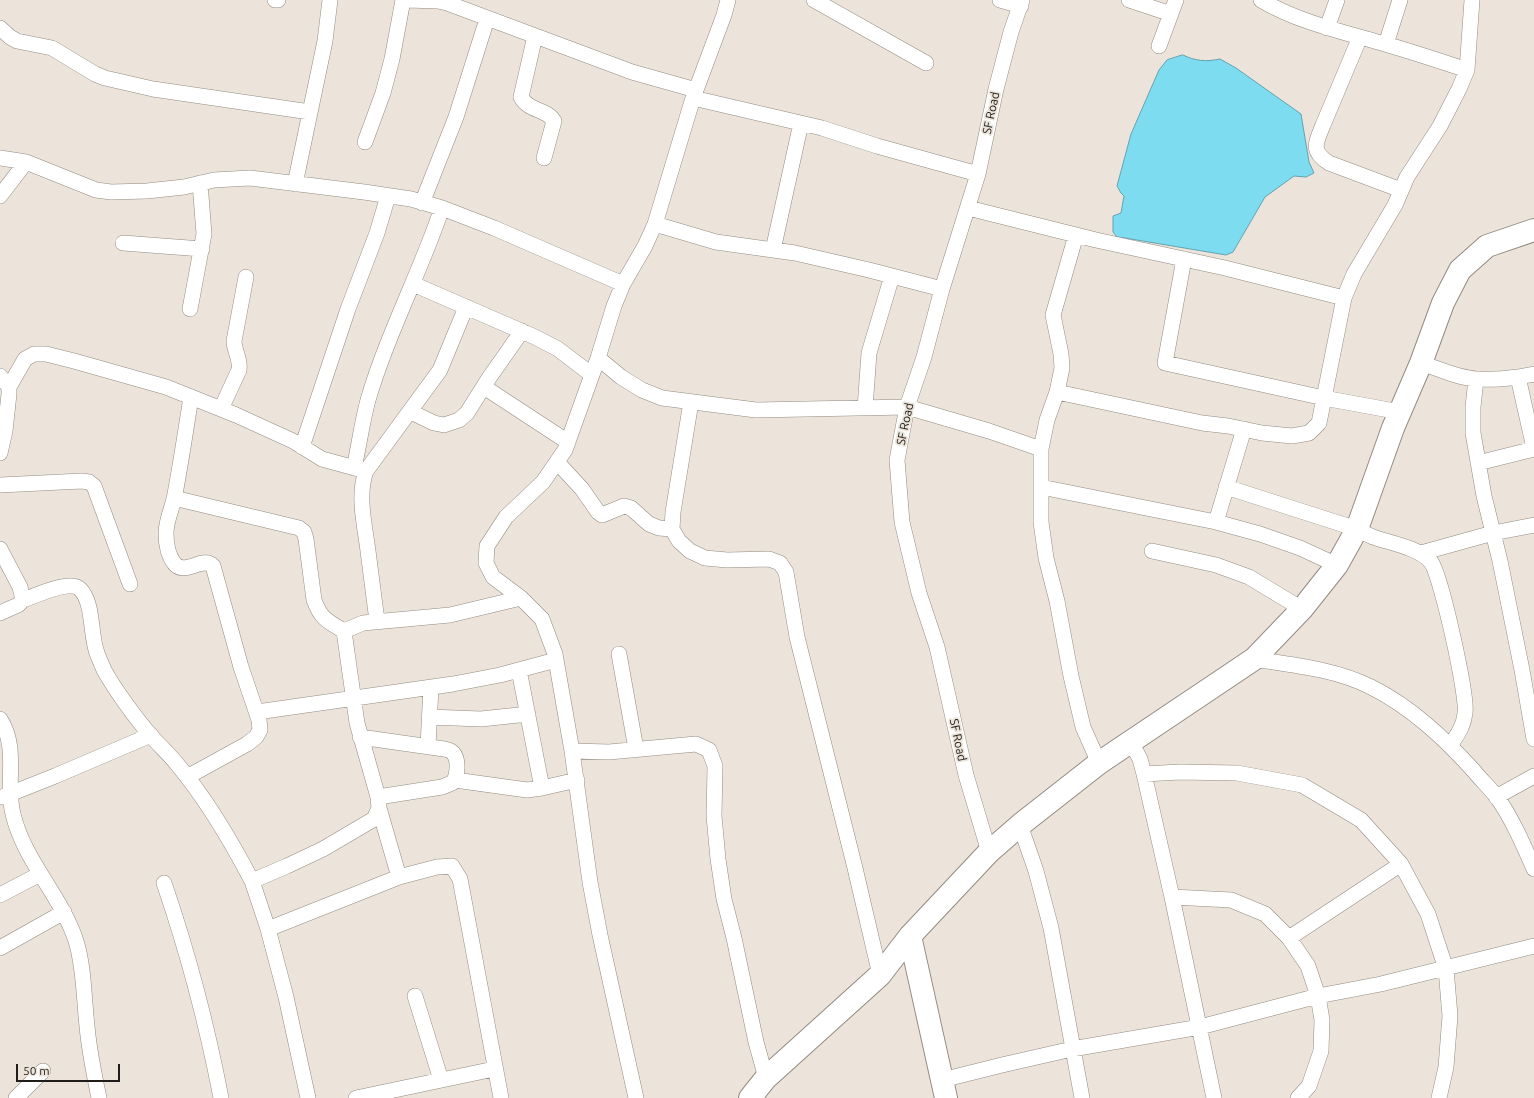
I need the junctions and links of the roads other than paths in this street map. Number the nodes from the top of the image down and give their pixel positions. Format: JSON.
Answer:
{"nodes":[{"id":1,"x":275,"y":0,"type":"edge"},
{"id":2,"x":278,"y":0,"type":"edge"},
{"id":3,"x":330,"y":0,"type":"edge"},
{"id":4,"x":403,"y":0,"type":"edge"},
{"id":5,"x":407,"y":0,"type":"edge"},
{"id":6,"x":728,"y":0,"type":"edge"},
{"id":7,"x":814,"y":0,"type":"edge"},
{"id":8,"x":1000,"y":0,"type":"edge"},
{"id":9,"x":1129,"y":0,"type":"edge"},
{"id":10,"x":1261,"y":0,"type":"edge"},
{"id":11,"x":1337,"y":0,"type":"edge"},
{"id":12,"x":1400,"y":0,"type":"edge"},
{"id":13,"x":1472,"y":0,"type":"edge"},
{"id":14,"x":1022,"y":3,"type":"edge"},
{"id":15,"x":1174,"y":7,"type":"edge"},
{"id":16,"x":487,"y":18,"type":"junction"},
{"id":17,"x":0,"y":28,"type":"edge"},
{"id":18,"x":1327,"y":28,"type":"junction"},
{"id":19,"x":535,"y":36,"type":"junction"},
{"id":20,"x":1360,"y":37,"type":"junction"},
{"id":21,"x":1386,"y":44,"type":"junction"},
{"id":22,"x":1159,"y":46,"type":"dead end"},
{"id":23,"x":926,"y":63,"type":"dead end"},
{"id":24,"x":1467,"y":70,"type":"junction"},
{"id":25,"x":695,"y":94,"type":"junction"},
{"id":26,"x":310,"y":112,"type":"junction"},
{"id":27,"x":801,"y":123,"type":"junction"},
{"id":28,"x":365,"y":142,"type":"dead end"},
{"id":29,"x":0,"y":158,"type":"edge"},
{"id":30,"x":544,"y":158,"type":"dead end"},
{"id":31,"x":26,"y":162,"type":"junction"},
{"id":32,"x":978,"y":174,"type":"junction"},
{"id":33,"x":200,"y":184,"type":"junction"},
{"id":34,"x":296,"y":184,"type":"junction"},
{"id":35,"x":1401,"y":190,"type":"junction"},
{"id":36,"x":0,"y":196,"type":"edge"},
{"id":37,"x":388,"y":196,"type":"junction"},
{"id":38,"x":422,"y":203,"type":"junction"},
{"id":39,"x":442,"y":208,"type":"junction"},
{"id":40,"x":968,"y":208,"type":"junction"},
{"id":41,"x":655,"y":224,"type":"junction"},
{"id":42,"x":1534,"y":230,"type":"edge"},
{"id":43,"x":1076,"y":235,"type":"junction"},
{"id":44,"x":123,"y":243,"type":"dead end"},
{"id":45,"x":202,"y":249,"type":"junction"},
{"id":46,"x":773,"y":250,"type":"junction"},
{"id":47,"x":1184,"y":259,"type":"junction"},
{"id":48,"x":892,"y":276,"type":"junction"},
{"id":49,"x":246,"y":277,"type":"dead end"},
{"id":50,"x":413,"y":284,"type":"junction"},
{"id":51,"x":623,"y":284,"type":"junction"},
{"id":52,"x":942,"y":289,"type":"junction"},
{"id":53,"x":1344,"y":298,"type":"junction"},
{"id":54,"x":466,"y":307,"type":"junction"},
{"id":55,"x":190,"y":309,"type":"dead end"},
{"id":56,"x":522,"y":331,"type":"junction"},
{"id":57,"x":598,"y":358,"type":"junction"},
{"id":58,"x":1421,"y":363,"type":"junction"},
{"id":59,"x":1534,"y":374,"type":"edge"},
{"id":60,"x":592,"y":375,"type":"junction"},
{"id":61,"x":1518,"y":377,"type":"junction"},
{"id":62,"x":1476,"y":379,"type":"junction"},
{"id":63,"x":4,"y":381,"type":"edge"},
{"id":64,"x":484,"y":387,"type":"junction"},
{"id":65,"x":1057,"y":392,"type":"junction"},
{"id":66,"x":191,"y":397,"type":"junction"},
{"id":67,"x":1324,"y":398,"type":"junction"},
{"id":68,"x":691,"y":402,"type":"junction"},
{"id":69,"x":907,"y":407,"type":"junction"},
{"id":70,"x":865,"y":408,"type":"junction"},
{"id":71,"x":221,"y":409,"type":"junction"},
{"id":72,"x":411,"y":412,"type":"junction"},
{"id":73,"x":1400,"y":412,"type":"junction"},
{"id":74,"x":1244,"y":429,"type":"junction"},
{"id":75,"x":568,"y":442,"type":"junction"},
{"id":76,"x":302,"y":447,"type":"junction"},
{"id":77,"x":1041,"y":449,"type":"junction"},
{"id":78,"x":1534,"y":449,"type":"edge"},
{"id":79,"x":0,"y":453,"type":"edge"},
{"id":80,"x":558,"y":462,"type":"junction"},
{"id":81,"x":1478,"y":463,"type":"junction"},
{"id":82,"x":360,"y":470,"type":"junction"},
{"id":83,"x":0,"y":486,"type":"edge"},
{"id":84,"x":1041,"y":487,"type":"junction"},
{"id":85,"x":1226,"y":487,"type":"junction"},
{"id":86,"x":174,"y":498,"type":"junction"},
{"id":87,"x":1216,"y":522,"type":"junction"},
{"id":88,"x":1534,"y":525,"type":"edge"},
{"id":89,"x":672,"y":529,"type":"junction"},
{"id":90,"x":1357,"y":529,"type":"junction"},
{"id":91,"x":1493,"y":533,"type":"junction"},
{"id":92,"x":0,"y":549,"type":"edge"},
{"id":93,"x":1152,"y":551,"type":"dead end"},
{"id":94,"x":1421,"y":554,"type":"junction"},
{"id":95,"x":1337,"y":565,"type":"junction"},
{"id":96,"x":130,"y":584,"type":"dead end"},
{"id":97,"x":521,"y":598,"type":"junction"},
{"id":98,"x":23,"y":600,"type":"junction"},
{"id":99,"x":1302,"y":609,"type":"junction"},
{"id":100,"x":0,"y":613,"type":"edge"},
{"id":101,"x":377,"y":621,"type":"junction"},
{"id":102,"x":344,"y":631,"type":"junction"},
{"id":103,"x":619,"y":654,"type":"dead end"},
{"id":104,"x":556,"y":660,"type":"junction"},
{"id":105,"x":1254,"y":660,"type":"junction"},
{"id":106,"x":519,"y":670,"type":"junction"},
{"id":107,"x":431,"y":687,"type":"junction"},
{"id":108,"x":353,"y":699,"type":"junction"},
{"id":109,"x":257,"y":712,"type":"junction"},
{"id":110,"x":528,"y":714,"type":"junction"},
{"id":111,"x":430,"y":717,"type":"junction"},
{"id":112,"x":0,"y":720,"type":"edge"},
{"id":113,"x":151,"y":735,"type":"junction"},
{"id":114,"x":360,"y":737,"type":"junction"},
{"id":115,"x":1534,"y":739,"type":"edge"},
{"id":116,"x":1131,"y":742,"type":"junction"},
{"id":117,"x":428,"y":746,"type":"junction"},
{"id":118,"x":1450,"y":746,"type":"junction"},
{"id":119,"x":636,"y":749,"type":"junction"},
{"id":120,"x":572,"y":751,"type":"junction"},
{"id":121,"x":1099,"y":763,"type":"junction"},
{"id":122,"x":1144,"y":774,"type":"junction"},
{"id":123,"x":1534,"y":776,"type":"edge"},
{"id":124,"x":187,"y":777,"type":"junction"},
{"id":125,"x":455,"y":780,"type":"junction"},
{"id":126,"x":577,"y":780,"type":"junction"},
{"id":127,"x":542,"y":788,"type":"junction"},
{"id":128,"x":5,"y":796,"type":"edge"},
{"id":129,"x":1496,"y":797,"type":"junction"},
{"id":130,"x":378,"y":803,"type":"junction"},
{"id":131,"x":1020,"y":825,"type":"junction"},
{"id":132,"x":989,"y":852,"type":"junction"},
{"id":133,"x":1401,"y":864,"type":"junction"},
{"id":134,"x":1534,"y":869,"type":"edge"},
{"id":135,"x":40,"y":874,"type":"junction"},
{"id":136,"x":399,"y":878,"type":"junction"},
{"id":137,"x":252,"y":881,"type":"junction"},
{"id":138,"x":164,"y":883,"type":"dead end"},
{"id":139,"x":0,"y":894,"type":"edge"},
{"id":140,"x":1172,"y":897,"type":"junction"},
{"id":141,"x":64,"y":912,"type":"junction"},
{"id":142,"x":268,"y":929,"type":"junction"},
{"id":143,"x":910,"y":936,"type":"junction"},
{"id":144,"x":1289,"y":938,"type":"junction"},
{"id":145,"x":1534,"y":946,"type":"edge"},
{"id":146,"x":0,"y":948,"type":"edge"},
{"id":147,"x":1446,"y":969,"type":"junction"},
{"id":148,"x":880,"y":975,"type":"junction"},
{"id":149,"x":414,"y":996,"type":"dead end"},
{"id":150,"x":1318,"y":996,"type":"junction"},
{"id":151,"x":1200,"y":1027,"type":"junction"},
{"id":152,"x":1072,"y":1049,"type":"junction"},
{"id":153,"x":494,"y":1069,"type":"junction"},
{"id":154,"x":43,"y":1071,"type":"dead end"},
{"id":155,"x":766,"y":1078,"type":"junction"},
{"id":156,"x":441,"y":1080,"type":"junction"},
{"id":157,"x":944,"y":1089,"type":"edge"},
{"id":158,"x":16,"y":1098,"type":"edge"},
{"id":159,"x":99,"y":1098,"type":"edge"},
{"id":160,"x":221,"y":1098,"type":"edge"},
{"id":161,"x":308,"y":1098,"type":"edge"},
{"id":162,"x":356,"y":1098,"type":"edge"},
{"id":163,"x":501,"y":1098,"type":"edge"},
{"id":164,"x":636,"y":1098,"type":"edge"},
{"id":165,"x":750,"y":1098,"type":"edge"},
{"id":166,"x":1082,"y":1098,"type":"edge"},
{"id":167,"x":1214,"y":1098,"type":"edge"},
{"id":168,"x":1298,"y":1098,"type":"edge"},
{"id":169,"x":1438,"y":1098,"type":"edge"}],
"edges":[{"from":1,"to":2,"type":"street"},
{"from":3,"to":26,"type":"street"},
{"from":4,"to":28,"type":"street"},
{"from":5,"to":16,"type":"street"},
{"from":6,"to":25,"type":"street"},
{"from":7,"to":23,"type":"street"},
{"from":8,"to":14,"type":"street"},
{"from":9,"to":15,"type":"street"},
{"from":10,"to":18,"type":"street"},
{"from":11,"to":18,"type":"street"},
{"from":12,"to":21,"type":"street"},
{"from":13,"to":24,"type":"street"},
{"from":14,"to":32,"type":"street","name":"SF Road"},
{"from":15,"to":22,"type":"street"},
{"from":16,"to":19,"type":"street"},
{"from":16,"to":38,"type":"street"},
{"from":17,"to":26,"type":"street"},
{"from":18,"to":20,"type":"street"},
{"from":19,"to":25,"type":"street"},
{"from":19,"to":30,"type":"street"},
{"from":20,"to":21,"type":"street"},
{"from":20,"to":35,"type":"street"},
{"from":21,"to":24,"type":"street"},
{"from":24,"to":35,"type":"street"},
{"from":25,"to":27,"type":"street"},
{"from":25,"to":41,"type":"street"},
{"from":26,"to":34,"type":"street"},
{"from":27,"to":32,"type":"street"},
{"from":27,"to":46,"type":"street"},
{"from":29,"to":31,"type":"street"},
{"from":31,"to":33,"type":"street"},
{"from":31,"to":36,"type":"street"},
{"from":32,"to":40,"type":"street","name":"SF Road"},
{"from":33,"to":34,"type":"street"},
{"from":33,"to":45,"type":"street"},
{"from":34,"to":37,"type":"street"},
{"from":35,"to":53,"type":"street"},
{"from":37,"to":38,"type":"street"},
{"from":37,"to":76,"type":"street"},
{"from":38,"to":39,"type":"street"},
{"from":39,"to":50,"type":"street"},
{"from":39,"to":51,"type":"street"},
{"from":40,"to":43,"type":"street"},
{"from":40,"to":52,"type":"street","name":"SF Road"},
{"from":41,"to":46,"type":"street"},
{"from":41,"to":51,"type":"street"},
{"from":42,"to":58,"type":"street"},
{"from":43,"to":47,"type":"street"},
{"from":43,"to":65,"type":"street"},
{"from":44,"to":45,"type":"street"},
{"from":45,"to":55,"type":"street"},
{"from":46,"to":48,"type":"street"},
{"from":47,"to":53,"type":"street"},
{"from":47,"to":67,"type":"street"},
{"from":48,"to":52,"type":"street"},
{"from":48,"to":70,"type":"street"},
{"from":49,"to":71,"type":"street"},
{"from":50,"to":54,"type":"street"},
{"from":50,"to":82,"type":"street"},
{"from":51,"to":57,"type":"street"},
{"from":52,"to":69,"type":"street","name":"SF Road"},
{"from":53,"to":67,"type":"street"},
{"from":54,"to":56,"type":"street"},
{"from":54,"to":72,"type":"street"},
{"from":56,"to":60,"type":"street"},
{"from":56,"to":64,"type":"street"},
{"from":57,"to":60,"type":"street"},
{"from":57,"to":68,"type":"street"},
{"from":58,"to":62,"type":"street"},
{"from":58,"to":73,"type":"street"},
{"from":59,"to":61,"type":"street"},
{"from":60,"to":75,"type":"street"},
{"from":61,"to":62,"type":"street"},
{"from":61,"to":78,"type":"street"},
{"from":62,"to":81,"type":"street"},
{"from":63,"to":66,"type":"street"},
{"from":63,"to":79,"type":"street"},
{"from":64,"to":72,"type":"street"},
{"from":64,"to":75,"type":"street"},
{"from":65,"to":74,"type":"street"},
{"from":65,"to":77,"type":"street"},
{"from":66,"to":71,"type":"street"},
{"from":66,"to":86,"type":"street"},
{"from":67,"to":73,"type":"street"},
{"from":67,"to":74,"type":"street"},
{"from":68,"to":70,"type":"street"},
{"from":68,"to":89,"type":"street"},
{"from":69,"to":70,"type":"street"},
{"from":69,"to":77,"type":"street"},
{"from":69,"to":132,"type":"street","name":"SF Road"},
{"from":71,"to":76,"type":"street"},
{"from":72,"to":82,"type":"street"},
{"from":73,"to":90,"type":"street"},
{"from":74,"to":85,"type":"street"},
{"from":75,"to":80,"type":"street"},
{"from":76,"to":82,"type":"street"},
{"from":77,"to":84,"type":"street"},
{"from":78,"to":81,"type":"street"},
{"from":80,"to":89,"type":"street"},
{"from":80,"to":97,"type":"street"},
{"from":81,"to":91,"type":"street"},
{"from":82,"to":101,"type":"street"},
{"from":83,"to":96,"type":"street"},
{"from":84,"to":87,"type":"street"},
{"from":84,"to":121,"type":"street"},
{"from":85,"to":87,"type":"street"},
{"from":85,"to":90,"type":"street"},
{"from":86,"to":102,"type":"street"},
{"from":86,"to":109,"type":"street"},
{"from":87,"to":95,"type":"street"},
{"from":88,"to":91,"type":"street"},
{"from":89,"to":148,"type":"street"},
{"from":90,"to":94,"type":"street"},
{"from":90,"to":95,"type":"street"},
{"from":91,"to":94,"type":"street"},
{"from":91,"to":115,"type":"street"},
{"from":92,"to":98,"type":"street"},
{"from":93,"to":99,"type":"street"},
{"from":94,"to":118,"type":"street"},
{"from":95,"to":99,"type":"street"},
{"from":97,"to":101,"type":"street"},
{"from":97,"to":104,"type":"street"},
{"from":98,"to":100,"type":"street"},
{"from":98,"to":113,"type":"street"},
{"from":99,"to":105,"type":"street"},
{"from":101,"to":102,"type":"street"},
{"from":102,"to":108,"type":"street"},
{"from":103,"to":119,"type":"street"},
{"from":104,"to":106,"type":"street"},
{"from":104,"to":120,"type":"street"},
{"from":105,"to":116,"type":"street"},
{"from":105,"to":118,"type":"street"},
{"from":106,"to":107,"type":"street"},
{"from":106,"to":110,"type":"street"},
{"from":107,"to":108,"type":"street"},
{"from":107,"to":111,"type":"street"},
{"from":108,"to":109,"type":"street"},
{"from":108,"to":114,"type":"street"},
{"from":109,"to":124,"type":"street"},
{"from":110,"to":111,"type":"street"},
{"from":110,"to":127,"type":"street"},
{"from":111,"to":117,"type":"street"},
{"from":112,"to":128,"type":"street"},
{"from":113,"to":124,"type":"street"},
{"from":113,"to":128,"type":"street"},
{"from":114,"to":117,"type":"street"},
{"from":114,"to":130,"type":"street"},
{"from":116,"to":121,"type":"street"},
{"from":116,"to":122,"type":"street"},
{"from":117,"to":125,"type":"street"},
{"from":118,"to":129,"type":"street"},
{"from":119,"to":120,"type":"street"},
{"from":119,"to":155,"type":"street"},
{"from":120,"to":126,"type":"street"},
{"from":121,"to":131,"type":"street"},
{"from":122,"to":133,"type":"street"},
{"from":122,"to":140,"type":"street"},
{"from":123,"to":129,"type":"street"},
{"from":124,"to":137,"type":"street"},
{"from":125,"to":127,"type":"street"},
{"from":125,"to":130,"type":"street"},
{"from":126,"to":127,"type":"street"},
{"from":126,"to":164,"type":"street"},
{"from":128,"to":135,"type":"street"},
{"from":129,"to":134,"type":"street"},
{"from":130,"to":136,"type":"street"},
{"from":130,"to":137,"type":"street"},
{"from":131,"to":132,"type":"street"},
{"from":131,"to":152,"type":"street"},
{"from":132,"to":143,"type":"street"},
{"from":133,"to":144,"type":"street"},
{"from":133,"to":147,"type":"street"},
{"from":135,"to":139,"type":"street"},
{"from":135,"to":141,"type":"street"},
{"from":136,"to":142,"type":"street"},
{"from":136,"to":153,"type":"street"},
{"from":137,"to":142,"type":"street"},
{"from":138,"to":160,"type":"street"},
{"from":140,"to":144,"type":"street"},
{"from":140,"to":151,"type":"street"},
{"from":141,"to":146,"type":"street"},
{"from":141,"to":159,"type":"street"},
{"from":142,"to":161,"type":"street"},
{"from":143,"to":148,"type":"street"},
{"from":143,"to":157,"type":"street"},
{"from":144,"to":150,"type":"street"},
{"from":145,"to":147,"type":"street"},
{"from":147,"to":150,"type":"street"},
{"from":147,"to":169,"type":"street"},
{"from":148,"to":155,"type":"street"},
{"from":149,"to":156,"type":"street"},
{"from":150,"to":151,"type":"street"},
{"from":150,"to":168,"type":"street"},
{"from":151,"to":152,"type":"street"},
{"from":151,"to":167,"type":"street"},
{"from":152,"to":157,"type":"street"},
{"from":152,"to":166,"type":"street"},
{"from":153,"to":156,"type":"street"},
{"from":153,"to":163,"type":"street"},
{"from":154,"to":158,"type":"street"},
{"from":155,"to":165,"type":"street"},
{"from":156,"to":162,"type":"street"}]}
